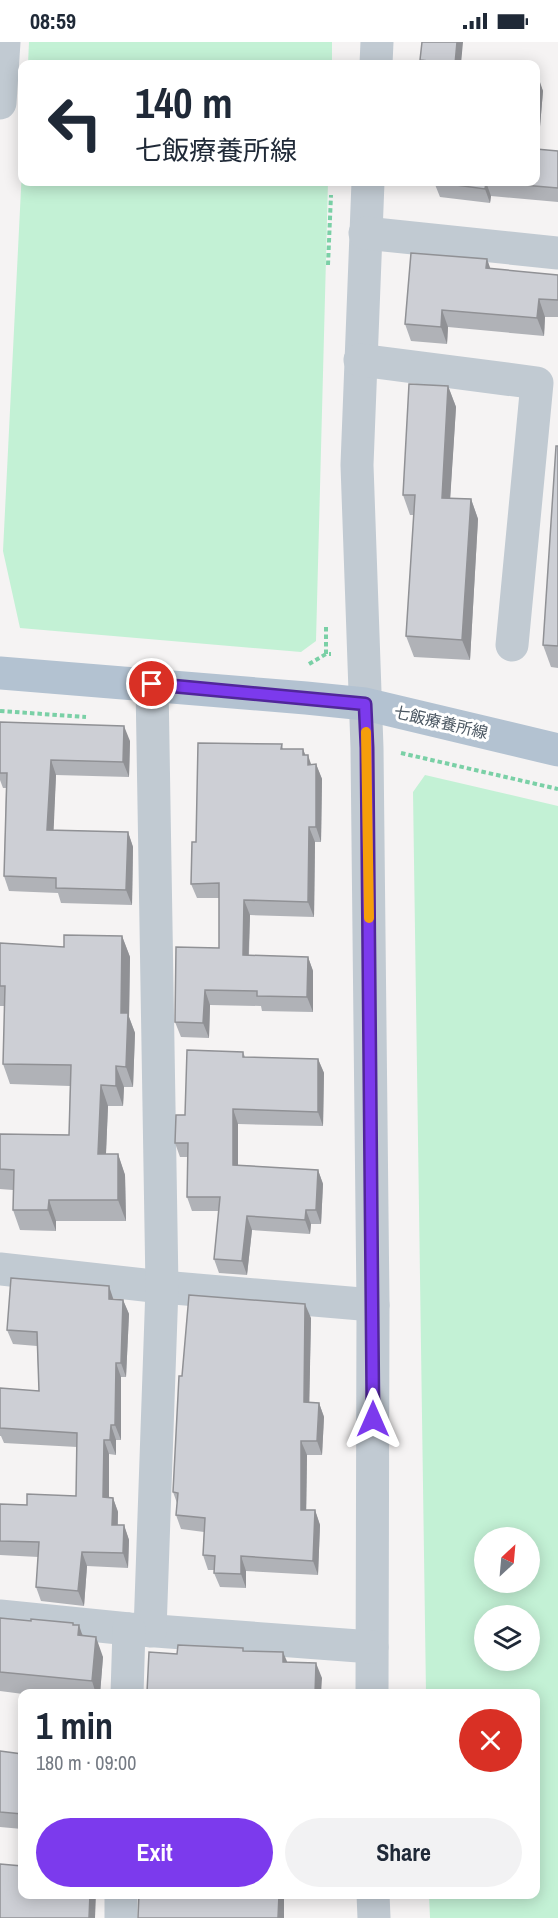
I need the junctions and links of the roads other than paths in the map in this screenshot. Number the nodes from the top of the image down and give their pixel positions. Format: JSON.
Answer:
{"nodes":[{"id":1,"x":4,"y":42,"type":"edge"},
{"id":2,"x":377,"y":42,"type":"edge"},
{"id":3,"x":375,"y":60,"type":"edge"},
{"id":4,"x":0,"y":103,"type":"edge"},
{"id":5,"x":368,"y":186,"type":"edge"},
{"id":6,"x":365,"y":233,"type":"junction"},
{"id":7,"x":558,"y":253,"type":"edge"},
{"id":8,"x":360,"y":360,"type":"junction"},
{"id":9,"x":512,"y":645,"type":"dead end"},
{"id":10,"x":0,"y":673,"type":"edge"},
{"id":11,"x":152,"y":684,"type":"junction"},
{"id":12,"x":365,"y":704,"type":"junction"},
{"id":13,"x":558,"y":750,"type":"edge"},
{"id":14,"x":0,"y":1269,"type":"edge"},
{"id":15,"x":162,"y":1287,"type":"junction"},
{"id":16,"x":373,"y":1305,"type":"junction"},
{"id":17,"x":0,"y":1616,"type":"edge"},
{"id":18,"x":140,"y":1630,"type":"junction"},
{"id":19,"x":372,"y":1647,"type":"junction"},
{"id":20,"x":128,"y":1689,"type":"edge"},
{"id":21,"x":372,"y":1689,"type":"edge"},
{"id":22,"x":121,"y":1899,"type":"edge"},
{"id":23,"x":373,"y":1899,"type":"edge"},
{"id":24,"x":120,"y":1918,"type":"edge"},
{"id":25,"x":374,"y":1918,"type":"edge"}],
"edges":[{"from":1,"to":4,"type":"street"},
{"from":2,"to":3,"type":"street"},
{"from":5,"to":6,"type":"street"},
{"from":6,"to":7,"type":"street"},
{"from":6,"to":8,"type":"street"},
{"from":8,"to":9,"type":"street"},
{"from":8,"to":12,"type":"street"},
{"from":10,"to":11,"type":"main road","name":"七飯療養所線"},
{"from":11,"to":12,"type":"main road","name":"七飯療養所線"},
{"from":11,"to":15,"type":"street"},
{"from":12,"to":13,"type":"main road","name":"七飯療養所線"},
{"from":12,"to":16,"type":"street"},
{"from":14,"to":15,"type":"street"},
{"from":15,"to":16,"type":"street"},
{"from":15,"to":18,"type":"street"},
{"from":16,"to":19,"type":"street"},
{"from":17,"to":18,"type":"street"},
{"from":18,"to":19,"type":"street"},
{"from":18,"to":20,"type":"street"},
{"from":19,"to":21,"type":"street"},
{"from":22,"to":24,"type":"street"},
{"from":23,"to":25,"type":"street"}]}
